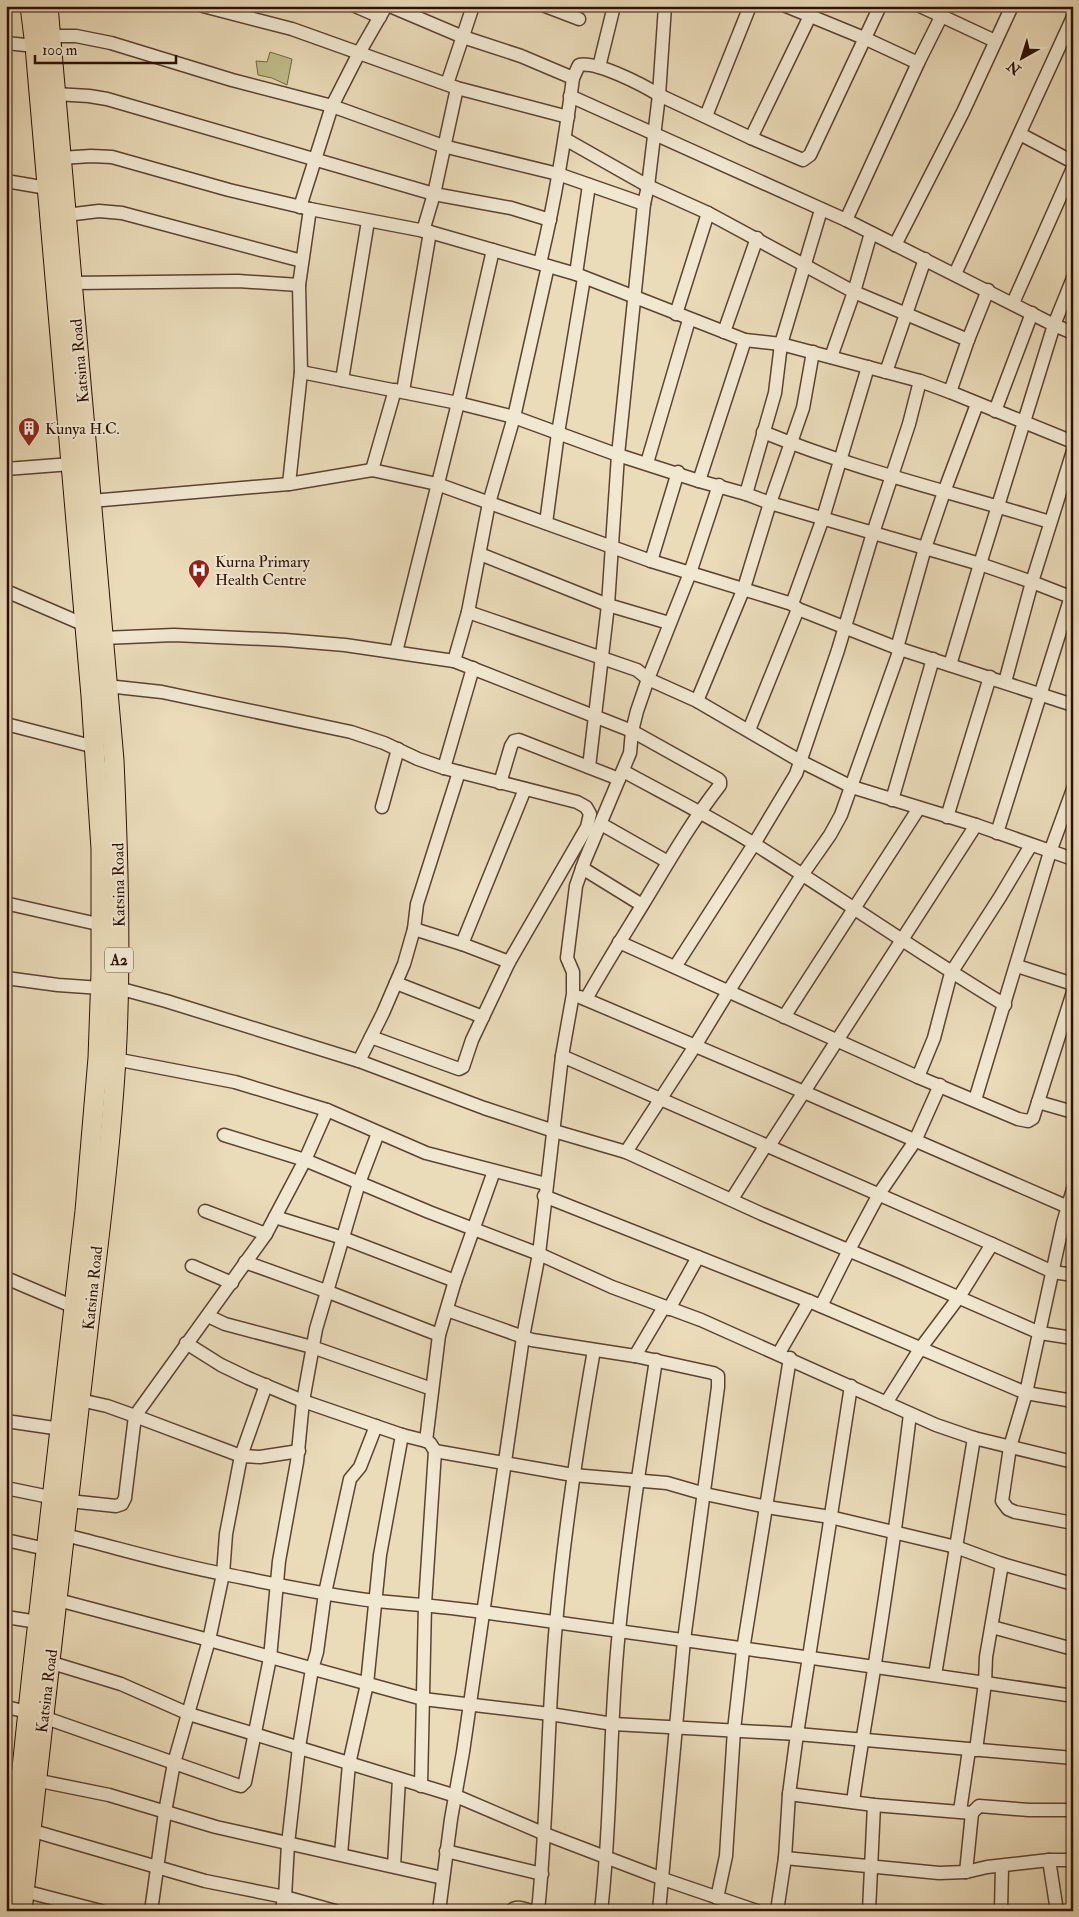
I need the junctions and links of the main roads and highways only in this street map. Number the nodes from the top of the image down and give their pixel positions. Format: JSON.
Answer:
{"nodes":[{"id":1,"x":30,"y":6,"type":"edge"},
{"id":2,"x":48,"y":6,"type":"edge"},
{"id":3,"x":43,"y":41,"type":"junction"},
{"id":4,"x":109,"y":988,"type":"junction"},
{"id":5,"x":60,"y":1499,"type":"junction"},
{"id":6,"x":35,"y":1715,"type":"junction"},
{"id":7,"x":12,"y":1806,"type":"edge"},
{"id":8,"x":9,"y":1846,"type":"edge"},
{"id":9,"x":11,"y":1899,"type":"edge"},
{"id":10,"x":22,"y":1911,"type":"edge"}],
"edges":[{"from":1,"to":3,"type":"highway","name":"Katsina Road","number":"A2"},
{"from":2,"to":3,"type":"highway","name":"Katsina Road","number":"A2"},
{"from":3,"to":4,"type":"highway","name":"Katsina Road","number":"A2"},
{"from":3,"to":4,"type":"highway","name":"Katsina Road","number":"A2"},
{"from":4,"to":5,"type":"highway","name":"Katsina Road","number":"A2"},
{"from":4,"to":5,"type":"highway","name":"Katsina Road","number":"A2"},
{"from":5,"to":6,"type":"highway","name":"Katsina Road","number":"A2"},
{"from":5,"to":6,"type":"highway","name":"Katsina Road","number":"A2"},
{"from":6,"to":7,"type":"highway","name":"Katsina Road","number":"A2"},
{"from":6,"to":9,"type":"highway","name":"Katsina Road","number":"A2"},
{"from":7,"to":8,"type":"highway","name":"Katsina Road","number":"A2"},
{"from":8,"to":9,"type":"highway","name":"Katsina Road","number":"A2"},
{"from":9,"to":10,"type":"highway","name":"Katsina Road","number":"A2"}]}
